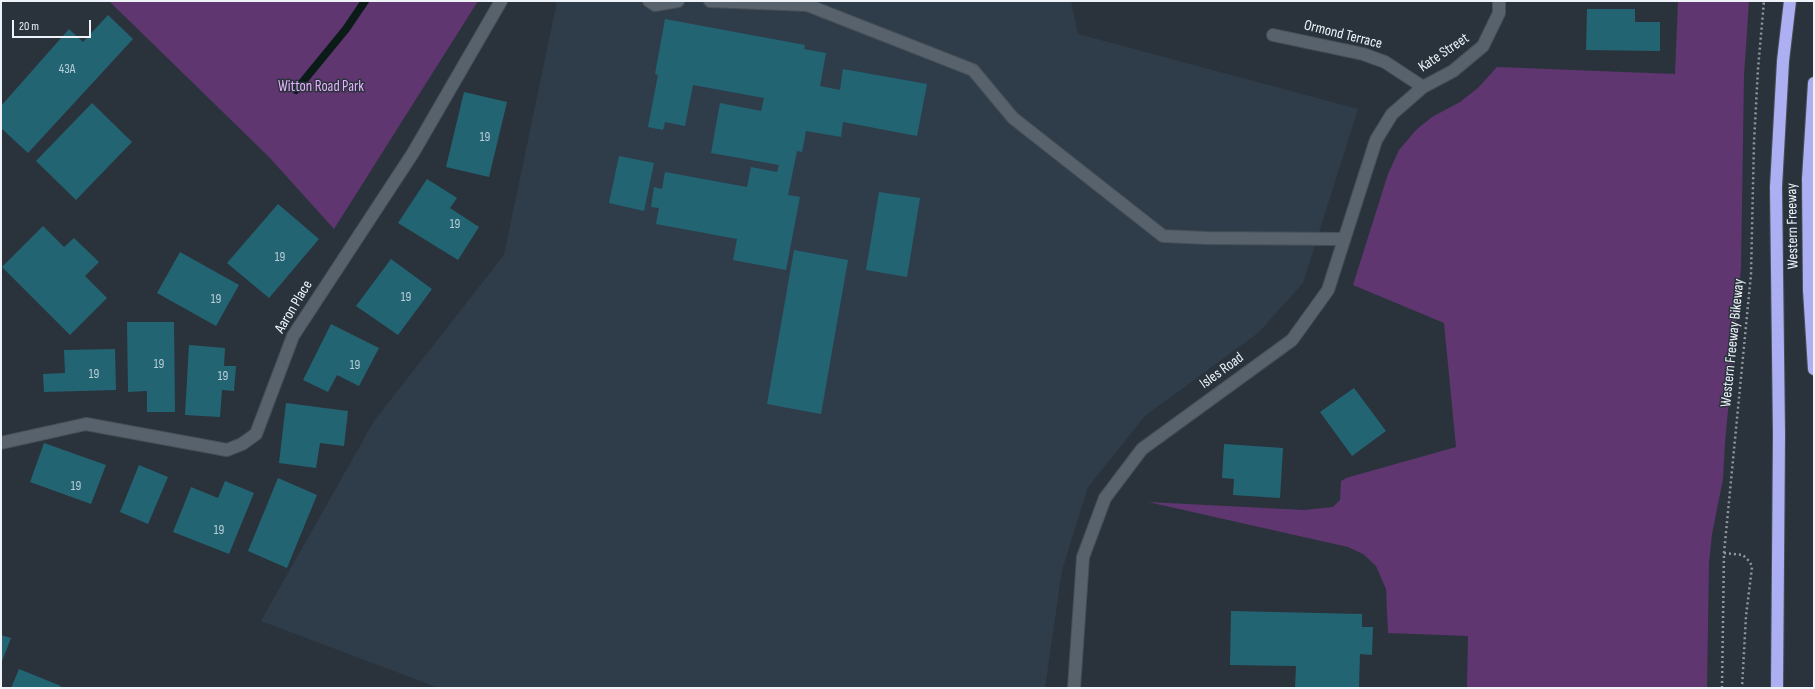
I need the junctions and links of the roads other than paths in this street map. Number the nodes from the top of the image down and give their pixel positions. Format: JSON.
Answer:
{"nodes":[{"id":1,"x":501,"y":1,"type":"edge"},
{"id":2,"x":649,"y":1,"type":"edge"},
{"id":3,"x":678,"y":1,"type":"edge"},
{"id":4,"x":710,"y":1,"type":"edge"},
{"id":5,"x":1499,"y":1,"type":"edge"},
{"id":6,"x":1790,"y":1,"type":"edge"},
{"id":7,"x":1273,"y":35,"type":"dead end"},
{"id":8,"x":1814,"y":83,"type":"edge"},
{"id":9,"x":1423,"y":87,"type":"junction"},
{"id":10,"x":1344,"y":239,"type":"junction"},
{"id":11,"x":1814,"y":369,"type":"edge"},
{"id":12,"x":1,"y":443,"type":"edge"},
{"id":13,"x":1074,"y":688,"type":"edge"},
{"id":14,"x":1777,"y":688,"type":"edge"}],
"edges":[{"from":1,"to":12,"type":"street","name":"Aaron Place"},
{"from":2,"to":3,"type":"street"},
{"from":4,"to":10,"type":"street"},
{"from":5,"to":9,"type":"street","name":"Kate Street"},
{"from":6,"to":14,"type":"highway"},
{"from":7,"to":9,"type":"street","name":"Ormond Terrace"},
{"from":8,"to":11,"type":"highway","name":"Western Freeway"},
{"from":9,"to":10,"type":"street","name":"Isles Road"},
{"from":10,"to":13,"type":"street","name":"Isles Road"}]}
